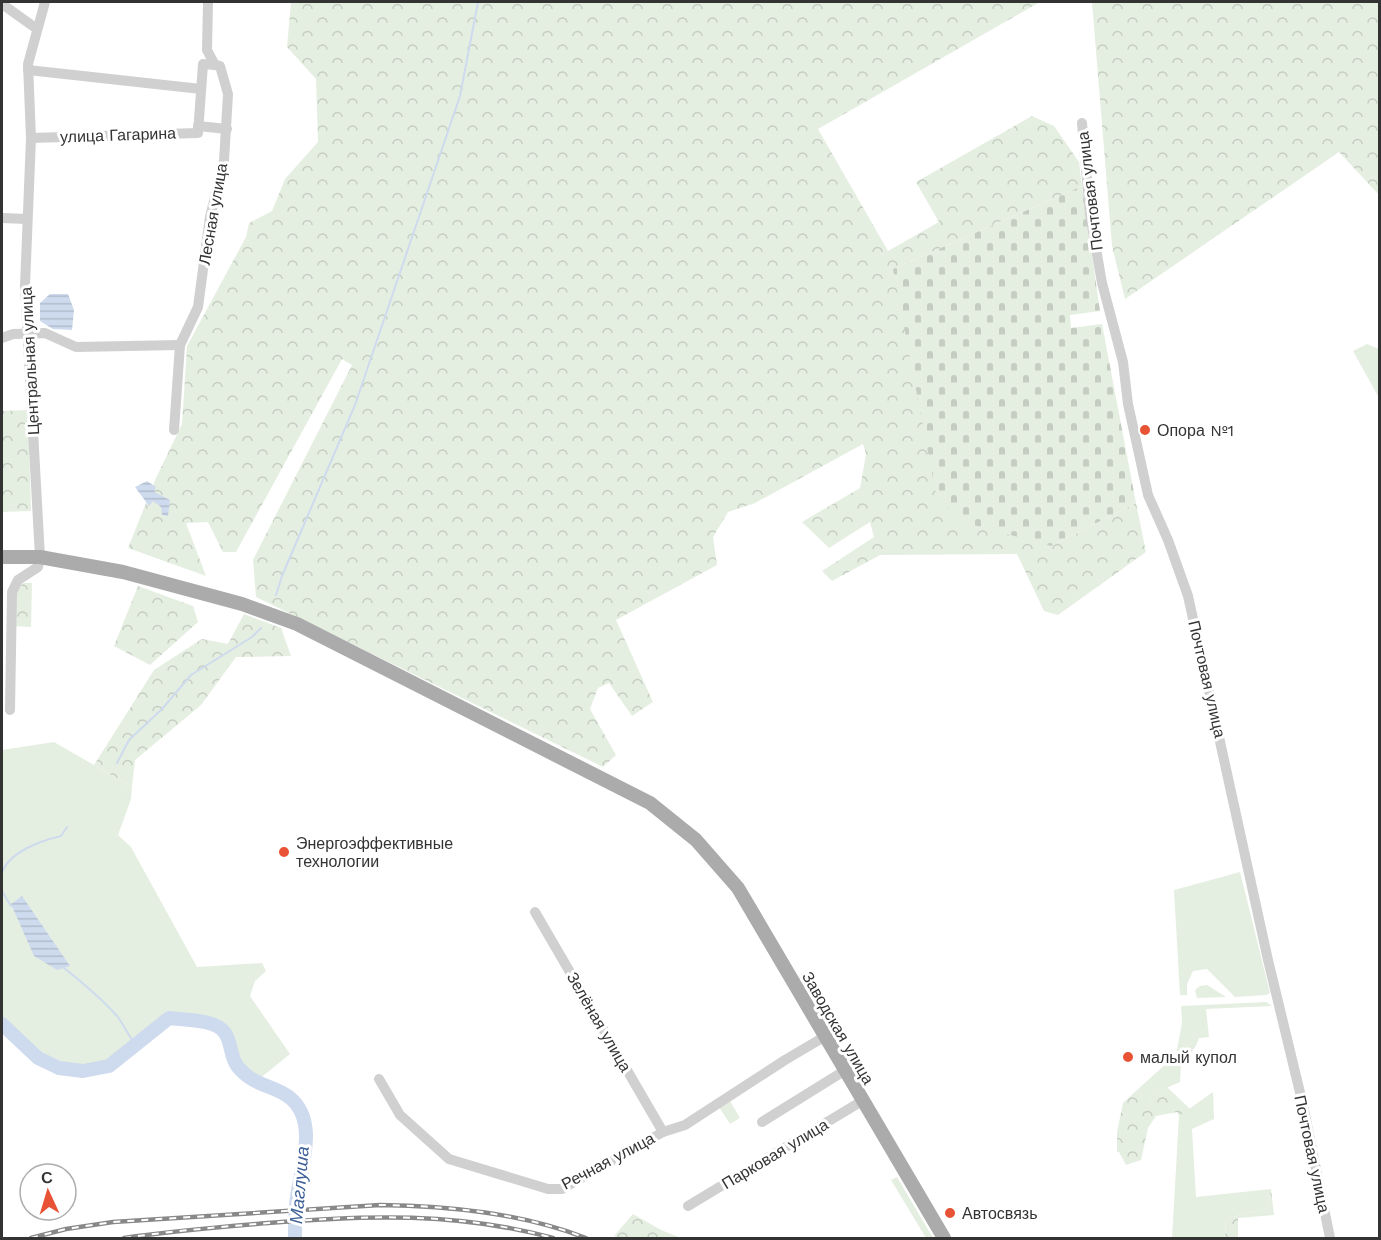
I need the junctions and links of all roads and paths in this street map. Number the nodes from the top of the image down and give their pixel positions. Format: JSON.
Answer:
{"nodes":[{"id":1,"x":45,"y":2,"type":"edge"},
{"id":2,"x":208,"y":2,"type":"edge"},
{"id":3,"x":2,"y":4,"type":"edge"},
{"id":4,"x":37,"y":29,"type":"junction"},
{"id":5,"x":214,"y":65,"type":"junction"},
{"id":6,"x":28,"y":70,"type":"junction"},
{"id":7,"x":201,"y":89,"type":"junction"},
{"id":8,"x":1082,"y":123,"type":"dead end"},
{"id":9,"x":198,"y":126,"type":"junction"},
{"id":10,"x":227,"y":129,"type":"junction"},
{"id":11,"x":31,"y":138,"type":"junction"},
{"id":12,"x":2,"y":218,"type":"edge"},
{"id":13,"x":27,"y":219,"type":"junction"},
{"id":14,"x":28,"y":333,"type":"junction"},
{"id":15,"x":2,"y":338,"type":"edge"},
{"id":16,"x":180,"y":345,"type":"junction"},
{"id":17,"x":174,"y":430,"type":"dead end"},
{"id":18,"x":2,"y":557,"type":"edge"},
{"id":19,"x":40,"y":557,"type":"junction"},
{"id":20,"x":6,"y":642,"type":"edge"},
{"id":21,"x":10,"y":710,"type":"dead end"},
{"id":22,"x":535,"y":912,"type":"dead end"},
{"id":23,"x":824,"y":1037,"type":"junction"},
{"id":24,"x":844,"y":1071,"type":"junction"},
{"id":25,"x":379,"y":1079,"type":"dead end"},
{"id":26,"x":862,"y":1101,"type":"junction"},
{"id":27,"x":762,"y":1122,"type":"dead end"},
{"id":28,"x":663,"y":1132,"type":"junction"},
{"id":29,"x":688,"y":1206,"type":"dead end"},
{"id":30,"x":944,"y":1239,"type":"edge"},
{"id":31,"x":1330,"y":1239,"type":"edge"}],
"edges":[{"from":1,"to":4,"type":"street","name":"Центральная улица"},
{"from":2,"to":5,"type":"street","name":"Лесная улица"},
{"from":3,"to":4,"type":"street"},
{"from":4,"to":6,"type":"street","name":"Центральная улица"},
{"from":5,"to":7,"type":"street","name":"улица Гагарина"},
{"from":5,"to":10,"type":"street","name":"Лесная улица"},
{"from":6,"to":7,"type":"street"},
{"from":6,"to":11,"type":"street","name":"Центральная улица"},
{"from":7,"to":9,"type":"street","name":"улица Гагарина"},
{"from":8,"to":31,"type":"street","name":"Почтовая улица"},
{"from":9,"to":10,"type":"street"},
{"from":9,"to":11,"type":"street","name":"улица Гагарина"},
{"from":10,"to":16,"type":"street","name":"Лесная улица"},
{"from":11,"to":13,"type":"street","name":"Центральная улица"},
{"from":12,"to":13,"type":"street"},
{"from":13,"to":14,"type":"street","name":"Центральная улица"},
{"from":14,"to":15,"type":"street"},
{"from":14,"to":16,"type":"street"},
{"from":14,"to":19,"type":"street","name":"Центральная улица"},
{"from":16,"to":17,"type":"street","name":"Лесная улица"},
{"from":18,"to":19,"type":"main road","name":"Заводская улица"},
{"from":19,"to":20,"type":"street"},
{"from":19,"to":23,"type":"main road","name":"Заводская улица"},
{"from":20,"to":21,"type":"street"},
{"from":22,"to":28,"type":"street","name":"Зелёная улица"},
{"from":23,"to":24,"type":"main road","name":"Заводская улица"},
{"from":23,"to":28,"type":"street"},
{"from":24,"to":26,"type":"main road","name":"Заводская улица"},
{"from":24,"to":27,"type":"street"},
{"from":25,"to":28,"type":"street","name":"Речная улица"},
{"from":26,"to":29,"type":"street","name":"Парковая улица"},
{"from":26,"to":30,"type":"main road","name":"Заводская улица"}]}
